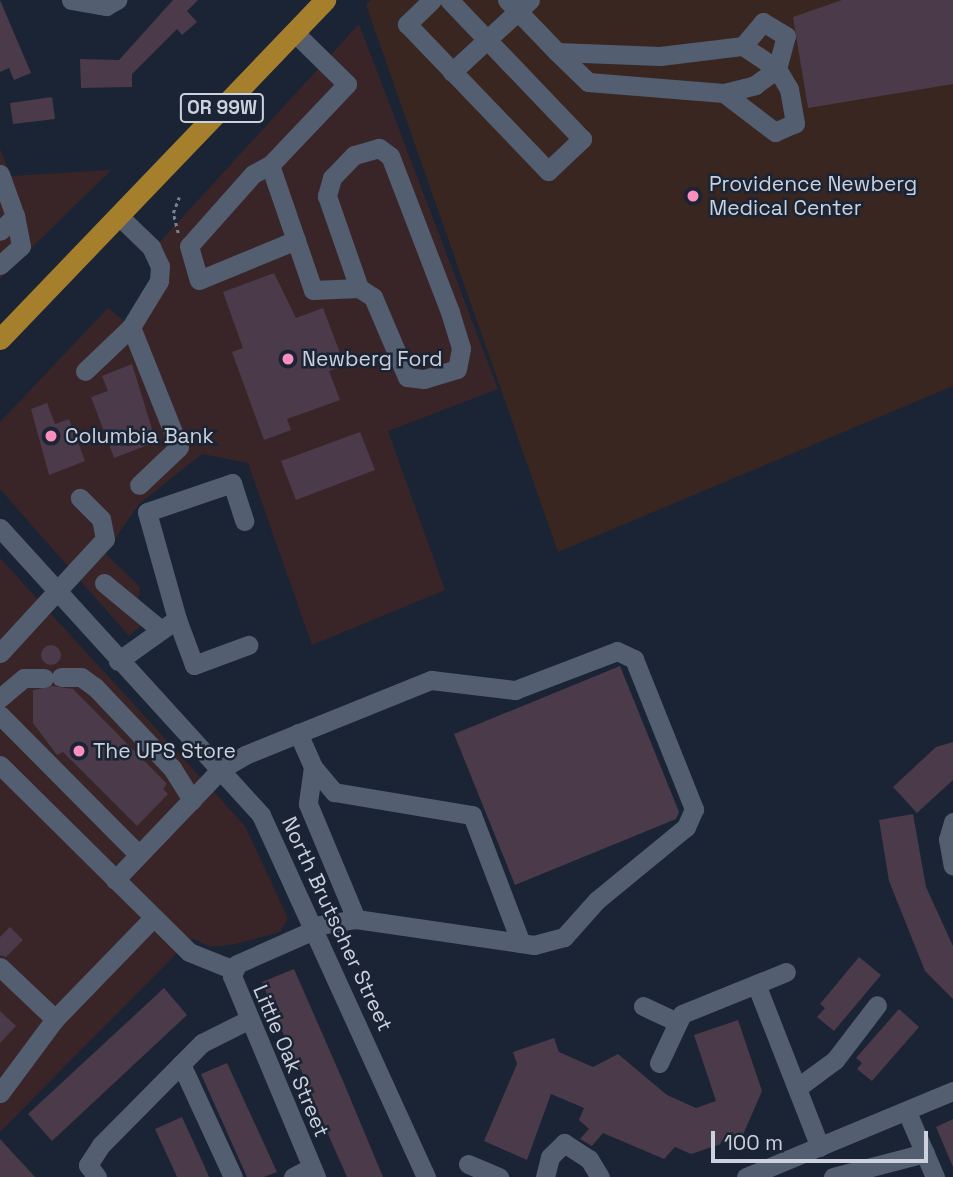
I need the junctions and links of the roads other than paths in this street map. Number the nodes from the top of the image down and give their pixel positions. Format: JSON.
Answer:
{"nodes":[{"id":1,"x":71,"y":0,"type":"edge"},
{"id":2,"x":117,"y":0,"type":"edge"},
{"id":3,"x":325,"y":0,"type":"edge"},
{"id":4,"x":432,"y":0,"type":"edge"},
{"id":5,"x":449,"y":0,"type":"edge"},
{"id":6,"x":518,"y":4,"type":"edge"},
{"id":7,"x":294,"y":32,"type":"junction"},
{"id":8,"x":486,"y":39,"type":"junction"},
{"id":9,"x":743,"y":46,"type":"junction"},
{"id":10,"x":557,"y":52,"type":"junction"},
{"id":11,"x":776,"y":69,"type":"junction"},
{"id":12,"x":452,"y":72,"type":"junction"},
{"id":13,"x":724,"y":93,"type":"junction"},
{"id":14,"x":270,"y":164,"type":"junction"},
{"id":15,"x":0,"y":174,"type":"edge"},
{"id":16,"x":15,"y":216,"type":"junction"},
{"id":17,"x":119,"y":216,"type":"junction"},
{"id":18,"x":0,"y":231,"type":"edge"},
{"id":19,"x":296,"y":240,"type":"junction"},
{"id":20,"x":0,"y":265,"type":"edge"},
{"id":21,"x":359,"y":288,"type":"junction"},
{"id":22,"x":131,"y":327,"type":"junction"},
{"id":23,"x":0,"y":339,"type":"edge"},
{"id":24,"x":85,"y":371,"type":"dead end"},
{"id":25,"x":139,"y":485,"type":"dead end"},
{"id":26,"x":80,"y":498,"type":"dead end"},
{"id":27,"x":244,"y":521,"type":"dead end"},
{"id":28,"x":0,"y":528,"type":"edge"},
{"id":29,"x":104,"y":583,"type":"dead end"},
{"id":30,"x":56,"y":596,"type":"junction"},
{"id":31,"x":177,"y":619,"type":"junction"},
{"id":32,"x":161,"y":630,"type":"junction"},
{"id":33,"x":247,"y":645,"type":"dead end"},
{"id":34,"x":1,"y":651,"type":"edge"},
{"id":35,"x":118,"y":661,"type":"junction"},
{"id":36,"x":0,"y":698,"type":"edge"},
{"id":37,"x":2,"y":724,"type":"edge"},
{"id":38,"x":298,"y":733,"type":"junction"},
{"id":39,"x":0,"y":765,"type":"edge"},
{"id":40,"x":313,"y":767,"type":"junction"},
{"id":41,"x":221,"y":769,"type":"junction"},
{"id":42,"x":192,"y":800,"type":"junction"},
{"id":43,"x":953,"y":822,"type":"edge"},
{"id":44,"x":139,"y":855,"type":"junction"},
{"id":45,"x":953,"y":866,"type":"edge"},
{"id":46,"x":115,"y":880,"type":"junction"},
{"id":47,"x":153,"y":918,"type":"junction"},
{"id":48,"x":356,"y":919,"type":"junction"},
{"id":49,"x":315,"y":928,"type":"junction"},
{"id":50,"x":521,"y":943,"type":"junction"},
{"id":51,"x":0,"y":967,"type":"edge"},
{"id":52,"x":234,"y":970,"type":"junction"},
{"id":53,"x":786,"y":972,"type":"dead end"},
{"id":54,"x":756,"y":984,"type":"junction"},
{"id":55,"x":877,"y":1005,"type":"dead end"},
{"id":56,"x":643,"y":1006,"type":"dead end"},
{"id":57,"x":55,"y":1019,"type":"junction"},
{"id":58,"x":246,"y":1021,"type":"junction"},
{"id":59,"x":675,"y":1021,"type":"junction"},
{"id":60,"x":659,"y":1063,"type":"dead end"},
{"id":61,"x":181,"y":1064,"type":"junction"},
{"id":62,"x":797,"y":1087,"type":"junction"},
{"id":63,"x":953,"y":1091,"type":"edge"},
{"id":64,"x":0,"y":1093,"type":"edge"},
{"id":65,"x":907,"y":1112,"type":"junction"},
{"id":66,"x":820,"y":1147,"type":"junction"},
{"id":67,"x":925,"y":1153,"type":"junction"},
{"id":68,"x":468,"y":1164,"type":"dead end"},
{"id":69,"x":314,"y":1172,"type":"edge"},
{"id":70,"x":97,"y":1177,"type":"edge"},
{"id":71,"x":233,"y":1177,"type":"edge"},
{"id":72,"x":293,"y":1177,"type":"edge"},
{"id":73,"x":426,"y":1177,"type":"edge"},
{"id":74,"x":499,"y":1177,"type":"edge"},
{"id":75,"x":545,"y":1177,"type":"edge"},
{"id":76,"x":600,"y":1177,"type":"edge"},
{"id":77,"x":746,"y":1177,"type":"edge"},
{"id":78,"x":833,"y":1177,"type":"edge"},
{"id":79,"x":935,"y":1177,"type":"edge"}],
"edges":[{"from":1,"to":2,"type":"street"},
{"from":3,"to":7,"type":"highway","number":"OR 99W"},
{"from":4,"to":12,"type":"street"},
{"from":5,"to":8,"type":"street"},
{"from":6,"to":8,"type":"street"},
{"from":6,"to":10,"type":"street"},
{"from":7,"to":14,"type":"street"},
{"from":7,"to":17,"type":"highway","number":"OR 99W"},
{"from":8,"to":12,"type":"street"},
{"from":8,"to":12,"type":"street"},
{"from":9,"to":10,"type":"street"},
{"from":9,"to":11,"type":"street"},
{"from":9,"to":11,"type":"street"},
{"from":10,"to":13,"type":"street"},
{"from":11,"to":13,"type":"street"},
{"from":11,"to":13,"type":"street"},
{"from":14,"to":19,"type":"street"},
{"from":14,"to":19,"type":"street"},
{"from":15,"to":16,"type":"street"},
{"from":16,"to":18,"type":"street"},
{"from":16,"to":20,"type":"street"},
{"from":17,"to":22,"type":"street"},
{"from":17,"to":23,"type":"highway","number":"OR 99W"},
{"from":19,"to":21,"type":"street"},
{"from":21,"to":21,"type":"street"},
{"from":22,"to":24,"type":"street"},
{"from":22,"to":25,"type":"street"},
{"from":26,"to":30,"type":"street"},
{"from":27,"to":31,"type":"street"},
{"from":28,"to":30,"type":"street","name":"North Brutscher Street"},
{"from":29,"to":32,"type":"street"},
{"from":30,"to":34,"type":"street"},
{"from":30,"to":35,"type":"street","name":"North Brutscher Street"},
{"from":31,"to":32,"type":"street"},
{"from":31,"to":33,"type":"street"},
{"from":32,"to":35,"type":"street"},
{"from":35,"to":41,"type":"street","name":"North Brutscher Street"},
{"from":36,"to":42,"type":"street"},
{"from":37,"to":44,"type":"street"},
{"from":38,"to":40,"type":"street"},
{"from":38,"to":41,"type":"street"},
{"from":38,"to":50,"type":"street","name":"Little Oak Street"},
{"from":39,"to":46,"type":"street"},
{"from":40,"to":48,"type":"street"},
{"from":40,"to":50,"type":"street"},
{"from":41,"to":42,"type":"street"},
{"from":41,"to":49,"type":"street","name":"North Brutscher Street"},
{"from":42,"to":44,"type":"street"},
{"from":43,"to":45,"type":"street"},
{"from":44,"to":46,"type":"street"},
{"from":46,"to":47,"type":"street"},
{"from":47,"to":52,"type":"street"},
{"from":47,"to":57,"type":"street"},
{"from":48,"to":49,"type":"street","name":"Little Oak Street"},
{"from":48,"to":50,"type":"street","name":"Little Oak Street"},
{"from":49,"to":52,"type":"street","name":"Little Oak Street"},
{"from":49,"to":73,"type":"street","name":"North Brutscher Street"},
{"from":51,"to":57,"type":"street"},
{"from":52,"to":58,"type":"street","name":"Little Oak Street"},
{"from":53,"to":54,"type":"street"},
{"from":54,"to":59,"type":"street"},
{"from":54,"to":62,"type":"street"},
{"from":55,"to":62,"type":"street"},
{"from":56,"to":59,"type":"street"},
{"from":57,"to":64,"type":"street"},
{"from":58,"to":61,"type":"street"},
{"from":58,"to":69,"type":"street","name":"Little Oak Street"},
{"from":59,"to":60,"type":"street"},
{"from":61,"to":70,"type":"street"},
{"from":61,"to":71,"type":"street"},
{"from":62,"to":66,"type":"street"},
{"from":63,"to":65,"type":"street"},
{"from":65,"to":66,"type":"street"},
{"from":65,"to":67,"type":"street"},
{"from":66,"to":77,"type":"street"},
{"from":67,"to":78,"type":"street"},
{"from":67,"to":79,"type":"street"},
{"from":68,"to":74,"type":"street"},
{"from":69,"to":72,"type":"street"},
{"from":75,"to":76,"type":"street"}]}
